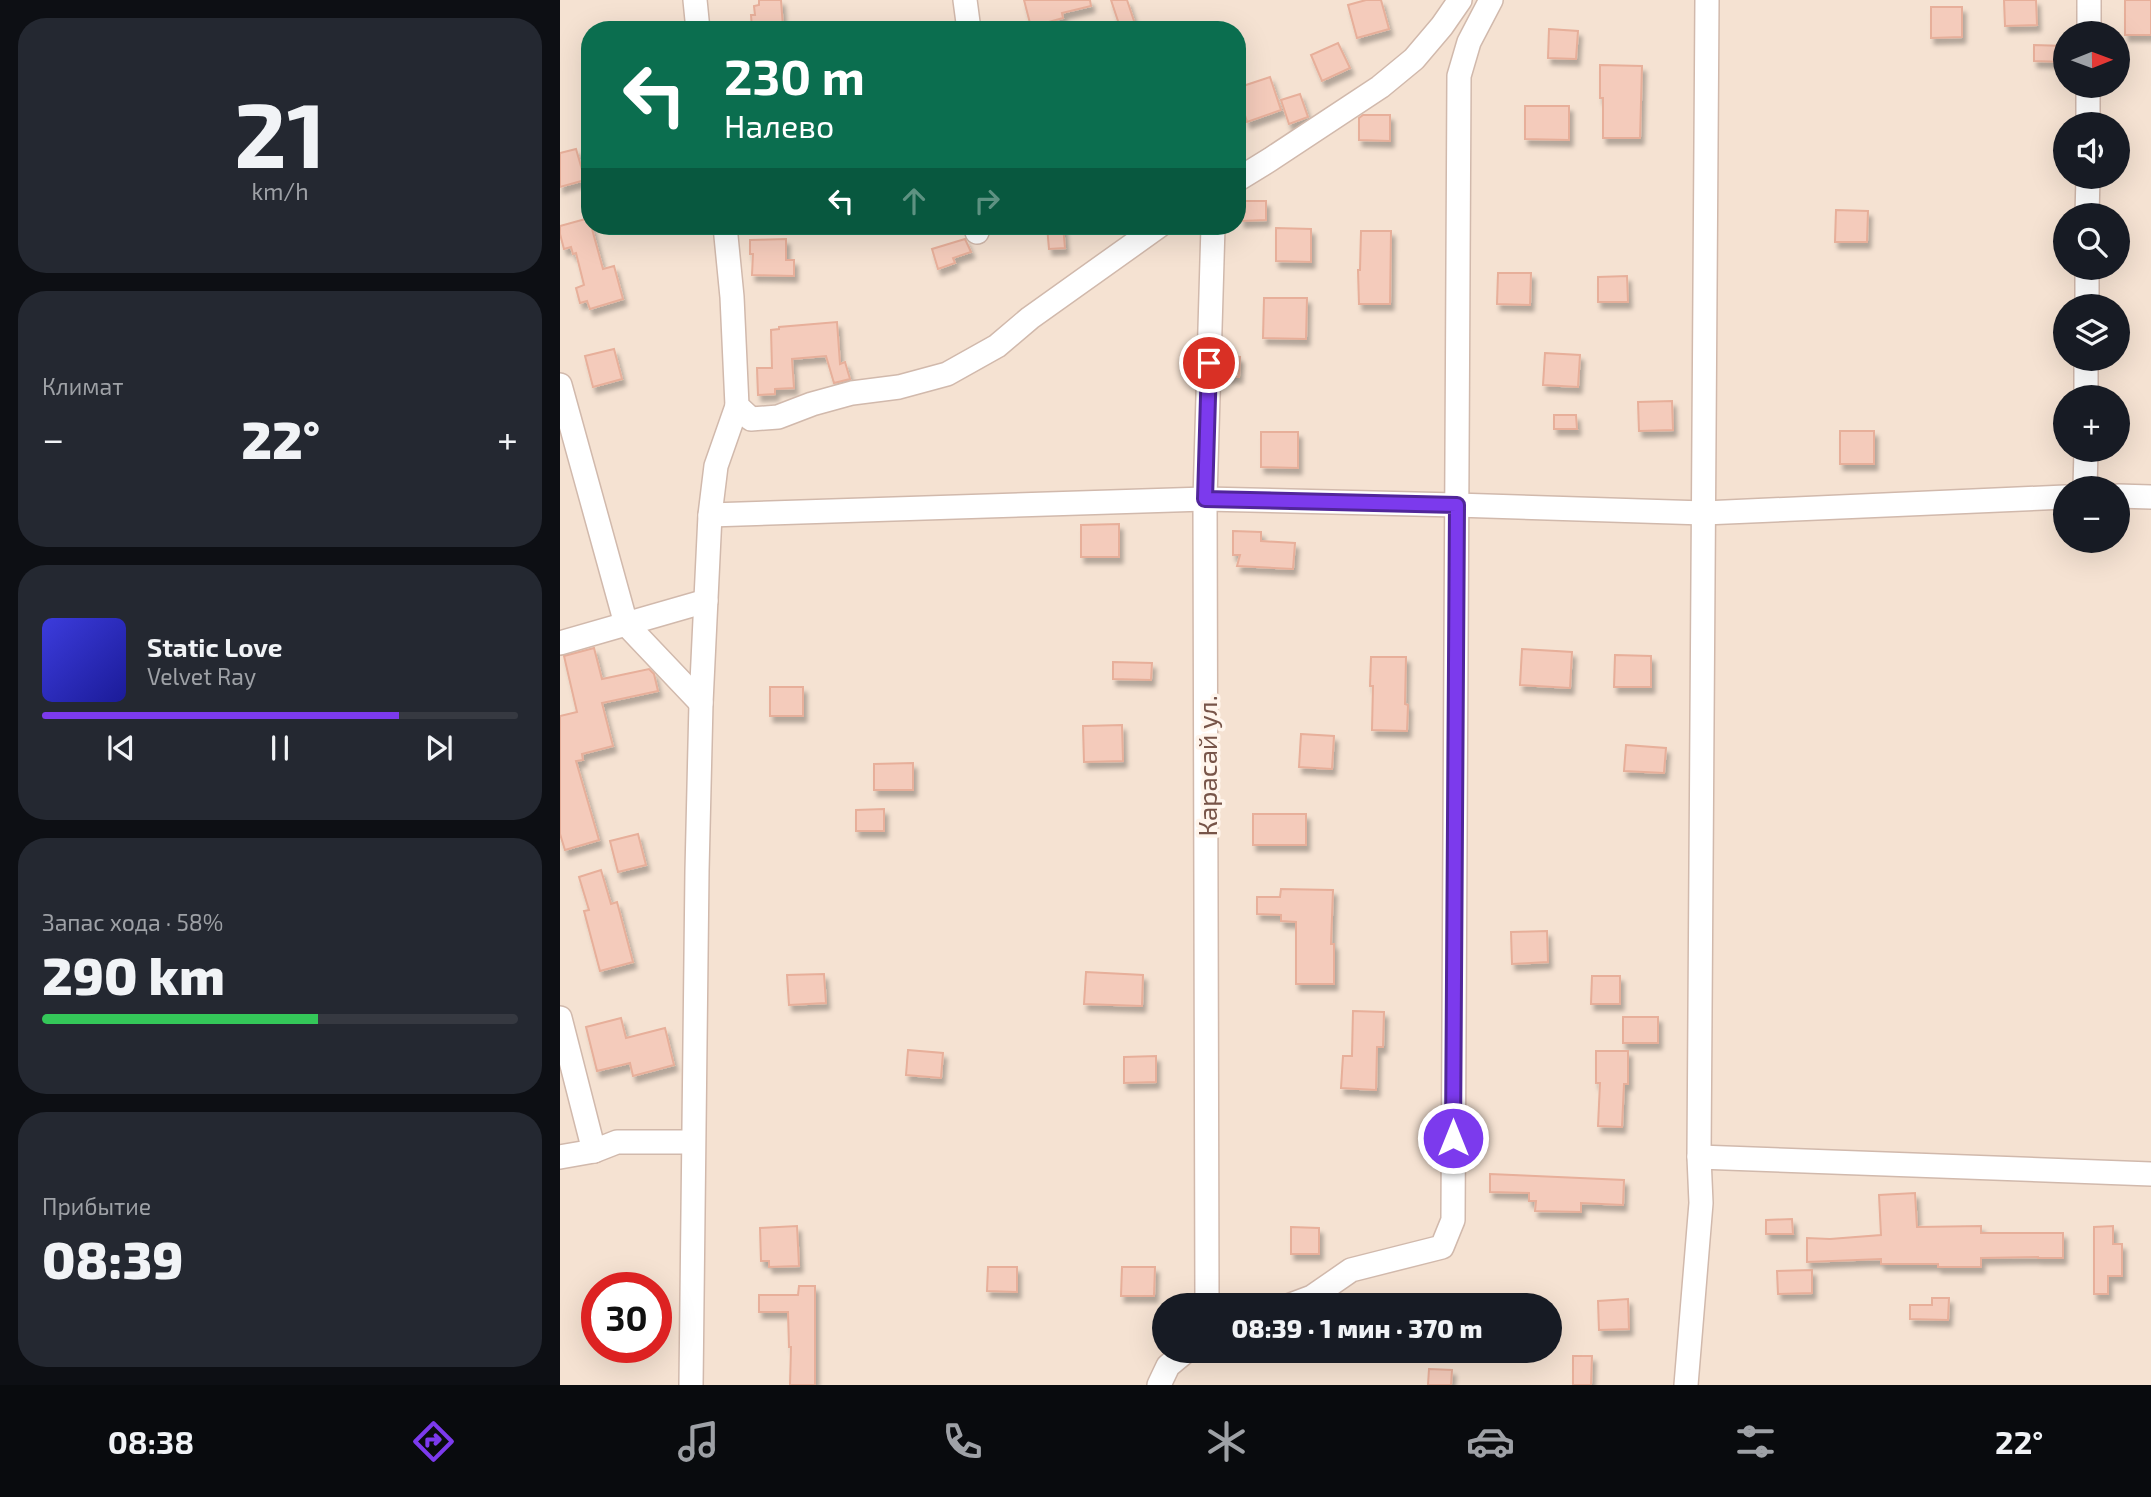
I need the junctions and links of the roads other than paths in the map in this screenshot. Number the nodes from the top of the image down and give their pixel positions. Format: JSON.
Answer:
{"nodes":[{"id":1,"x":695,"y":0,"type":"edge"},
{"id":2,"x":965,"y":0,"type":"edge"},
{"id":3,"x":1460,"y":0,"type":"edge"},
{"id":4,"x":1491,"y":0,"type":"edge"},
{"id":5,"x":1707,"y":0,"type":"edge"},
{"id":6,"x":2089,"y":0,"type":"edge"},
{"id":7,"x":697,"y":21,"type":"edge"},
{"id":8,"x":968,"y":21,"type":"edge"},
{"id":9,"x":2089,"y":21,"type":"edge"},
{"id":10,"x":1246,"y":174,"type":"edge"},
{"id":11,"x":726,"y":235,"type":"edge"},
{"id":12,"x":1146,"y":235,"type":"edge"},
{"id":13,"x":1213,"y":235,"type":"edge"},
{"id":14,"x":560,"y":385,"type":"edge"},
{"id":15,"x":737,"y":406,"type":"junction"},
{"id":16,"x":2130,"y":496,"type":"edge"},
{"id":17,"x":2151,"y":497,"type":"edge"},
{"id":18,"x":2053,"y":498,"type":"edge"},
{"id":19,"x":1205,"y":499,"type":"junction"},
{"id":20,"x":1457,"y":505,"type":"junction"},
{"id":21,"x":1704,"y":513,"type":"junction"},
{"id":22,"x":710,"y":515,"type":"junction"},
{"id":23,"x":706,"y":601,"type":"junction"},
{"id":24,"x":626,"y":624,"type":"junction"},
{"id":25,"x":560,"y":643,"type":"edge"},
{"id":26,"x":701,"y":703,"type":"junction"},
{"id":27,"x":560,"y":1018,"type":"edge"},
{"id":28,"x":693,"y":1142,"type":"junction"},
{"id":29,"x":594,"y":1151,"type":"junction"},
{"id":30,"x":560,"y":1157,"type":"edge"},
{"id":31,"x":1699,"y":1157,"type":"junction"},
{"id":32,"x":2151,"y":1174,"type":"edge"},
{"id":33,"x":1208,"y":1293,"type":"edge"},
{"id":34,"x":1318,"y":1293,"type":"edge"},
{"id":35,"x":1172,"y":1363,"type":"edge"},
{"id":36,"x":691,"y":1385,"type":"edge"},
{"id":37,"x":1159,"y":1385,"type":"edge"},
{"id":38,"x":1685,"y":1385,"type":"edge"}],
"edges":[{"from":1,"to":7,"type":"street"},
{"from":2,"to":8,"type":"street"},
{"from":3,"to":10,"type":"street"},
{"from":4,"to":20,"type":"street"},
{"from":5,"to":21,"type":"street"},
{"from":6,"to":9,"type":"street"},
{"from":11,"to":15,"type":"street"},
{"from":12,"to":15,"type":"street"},
{"from":13,"to":19,"type":"street","name":"Карасай ул."},
{"from":14,"to":24,"type":"street"},
{"from":15,"to":22,"type":"street"},
{"from":16,"to":17,"type":"street"},
{"from":18,"to":21,"type":"street"},
{"from":19,"to":20,"type":"street"},
{"from":19,"to":22,"type":"street"},
{"from":19,"to":33,"type":"street","name":"Карасай ул."},
{"from":20,"to":21,"type":"street"},
{"from":20,"to":34,"type":"street"},
{"from":21,"to":31,"type":"street"},
{"from":22,"to":23,"type":"street"},
{"from":23,"to":24,"type":"street"},
{"from":23,"to":26,"type":"street"},
{"from":24,"to":25,"type":"street"},
{"from":24,"to":26,"type":"street"},
{"from":26,"to":28,"type":"street"},
{"from":27,"to":29,"type":"street"},
{"from":28,"to":29,"type":"street"},
{"from":28,"to":36,"type":"street"},
{"from":29,"to":30,"type":"street"},
{"from":31,"to":32,"type":"street"},
{"from":31,"to":38,"type":"street"},
{"from":35,"to":37,"type":"street"}]}
